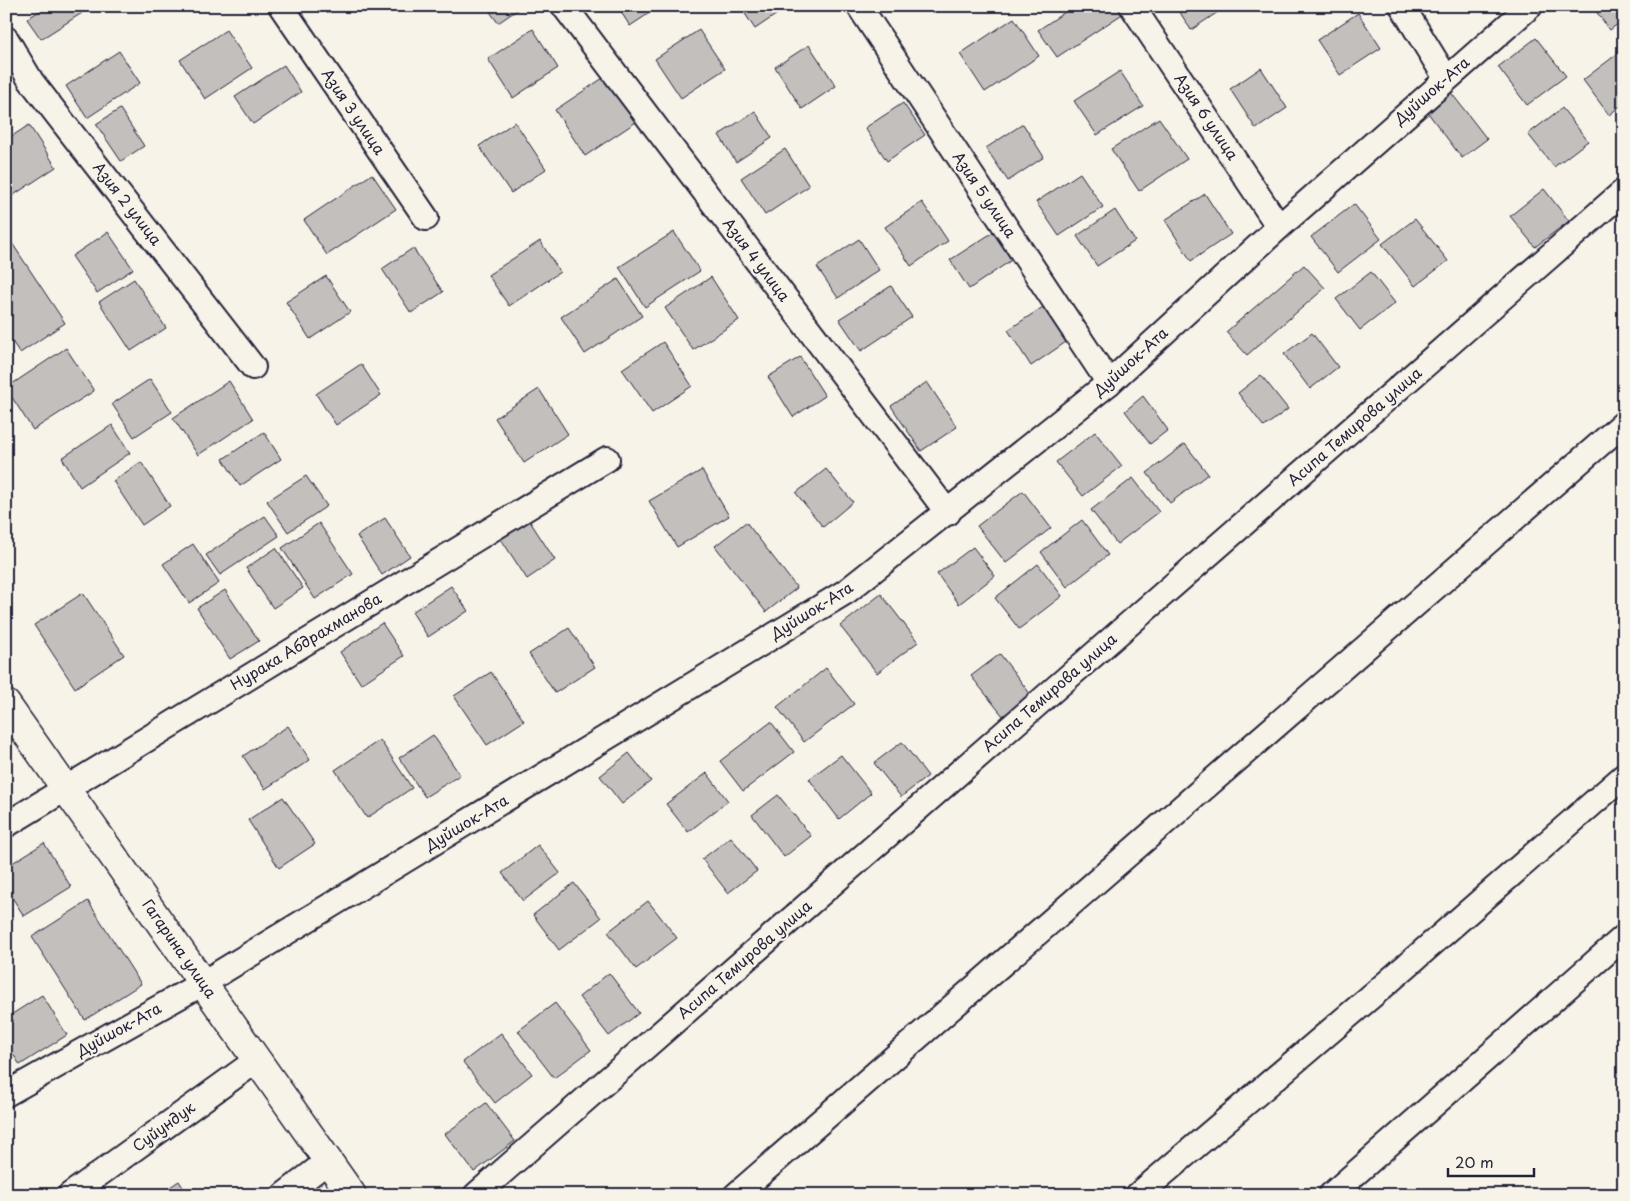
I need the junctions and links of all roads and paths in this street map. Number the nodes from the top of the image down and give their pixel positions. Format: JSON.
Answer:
{"nodes":[{"id":1,"x":281,"y":6,"type":"edge"},
{"id":2,"x":564,"y":6,"type":"edge"},
{"id":3,"x":859,"y":6,"type":"edge"},
{"id":4,"x":1132,"y":6,"type":"edge"},
{"id":5,"x":1402,"y":6,"type":"edge"},
{"id":6,"x":1530,"y":6,"type":"edge"},
{"id":7,"x":6,"y":39,"type":"edge"},
{"id":8,"x":1446,"y":78,"type":"junction"},
{"id":9,"x":1624,"y":191,"type":"edge"},
{"id":10,"x":426,"y":218,"type":"dead end"},
{"id":11,"x":1279,"y":227,"type":"junction"},
{"id":12,"x":253,"y":367,"type":"dead end"},
{"id":13,"x":1109,"y":384,"type":"junction"},
{"id":14,"x":1624,"y":423,"type":"edge"},
{"id":15,"x":607,"y":459,"type":"dead end"},
{"id":16,"x":948,"y":513,"type":"junction"},
{"id":17,"x":6,"y":704,"type":"edge"},
{"id":18,"x":1624,"y":776,"type":"edge"},
{"id":19,"x":66,"y":788,"type":"junction"},
{"id":20,"x":6,"y":825,"type":"edge"},
{"id":21,"x":1624,"y":937,"type":"edge"},
{"id":22,"x":203,"y":983,"type":"junction"},
{"id":23,"x":257,"y":1060,"type":"junction"},
{"id":24,"x":6,"y":1094,"type":"edge"},
{"id":25,"x":328,"y":1162,"type":"junction"},
{"id":26,"x":70,"y":1195,"type":"edge"},
{"id":27,"x":284,"y":1195,"type":"edge"},
{"id":28,"x":352,"y":1195,"type":"edge"},
{"id":29,"x":476,"y":1195,"type":"edge"},
{"id":30,"x":736,"y":1195,"type":"edge"},
{"id":31,"x":1138,"y":1195,"type":"edge"},
{"id":32,"x":1331,"y":1195,"type":"edge"}],
"edges":[{"from":1,"to":10,"type":"street","name":"Азия 3 улица"},
{"from":2,"to":16,"type":"street","name":"Азия 4 улица"},
{"from":3,"to":13,"type":"street","name":"Азия 5 улица"},
{"from":4,"to":11,"type":"street","name":"Азия 6 улица"},
{"from":5,"to":8,"type":"street"},
{"from":6,"to":8,"type":"street","name":"Дуйшок-Ата"},
{"from":7,"to":12,"type":"street","name":"Азия 2 улица"},
{"from":8,"to":11,"type":"street","name":"Дуйшок-Ата"},
{"from":9,"to":29,"type":"street","name":"Асипа Темирова улица"},
{"from":11,"to":13,"type":"street","name":"Дуйшок-Ата"},
{"from":13,"to":16,"type":"street","name":"Дуйшок-Ата"},
{"from":14,"to":30,"type":"street"},
{"from":15,"to":19,"type":"street","name":"Нурака Абдрахманова"},
{"from":16,"to":22,"type":"street","name":"Дуйшок-Ата"},
{"from":17,"to":19,"type":"main road","name":"Гагарина улица"},
{"from":18,"to":31,"type":"street"},
{"from":19,"to":20,"type":"street","name":"Нурака Абдрахманова"},
{"from":19,"to":22,"type":"main road","name":"Гагарина улица"},
{"from":21,"to":32,"type":"street"},
{"from":22,"to":23,"type":"main road","name":"Гагарина улица"},
{"from":22,"to":24,"type":"street","name":"Дуйшок-Ата"},
{"from":23,"to":25,"type":"main road","name":"Гагарина улица"},
{"from":23,"to":26,"type":"street","name":"Суйундук"},
{"from":25,"to":27,"type":"street"},
{"from":25,"to":28,"type":"main road","name":"Гагарина улица"}]}
